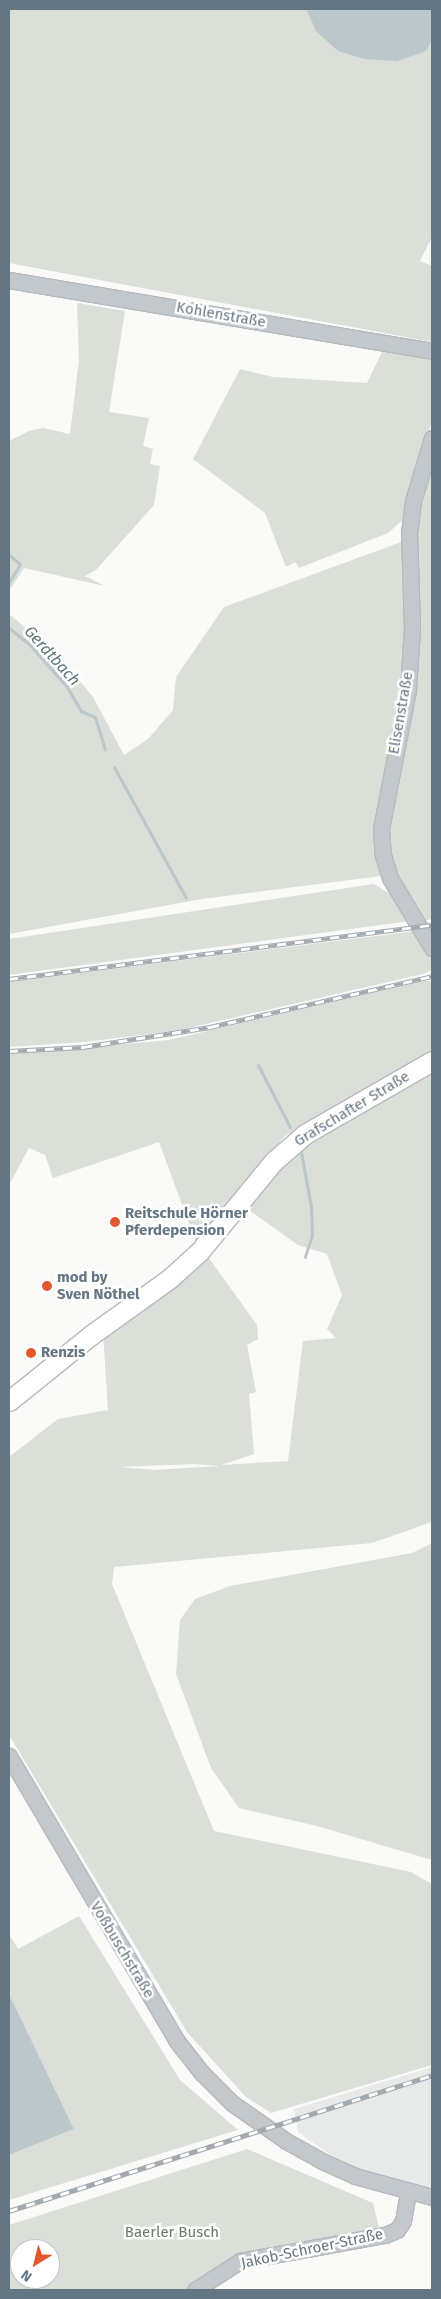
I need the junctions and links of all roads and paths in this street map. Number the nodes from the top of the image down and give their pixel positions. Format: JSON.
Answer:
{"nodes":[{"id":1,"x":9,"y":280,"type":"edge"},
{"id":2,"x":432,"y":351,"type":"edge"},
{"id":3,"x":432,"y":438,"type":"edge"},
{"id":4,"x":432,"y":948,"type":"edge"},
{"id":5,"x":432,"y":1061,"type":"edge"},
{"id":6,"x":9,"y":1401,"type":"edge"},
{"id":7,"x":9,"y":1756,"type":"edge"},
{"id":8,"x":408,"y":2192,"type":"junction"},
{"id":9,"x":432,"y":2197,"type":"edge"},
{"id":10,"x":195,"y":2290,"type":"edge"}],
"edges":[{"from":1,"to":2,"type":"street","name":"Kohlenstraße"},
{"from":3,"to":4,"type":"street","name":"Elisenstraße"},
{"from":5,"to":6,"type":"main road","name":"Grafschafter Straße"},
{"from":7,"to":8,"type":"street","name":"Voßbuschstraße"},
{"from":8,"to":9,"type":"street","name":"Voßbuschstraße"},
{"from":8,"to":10,"type":"street","name":"Jakob-Schroer-Straße"}]}
